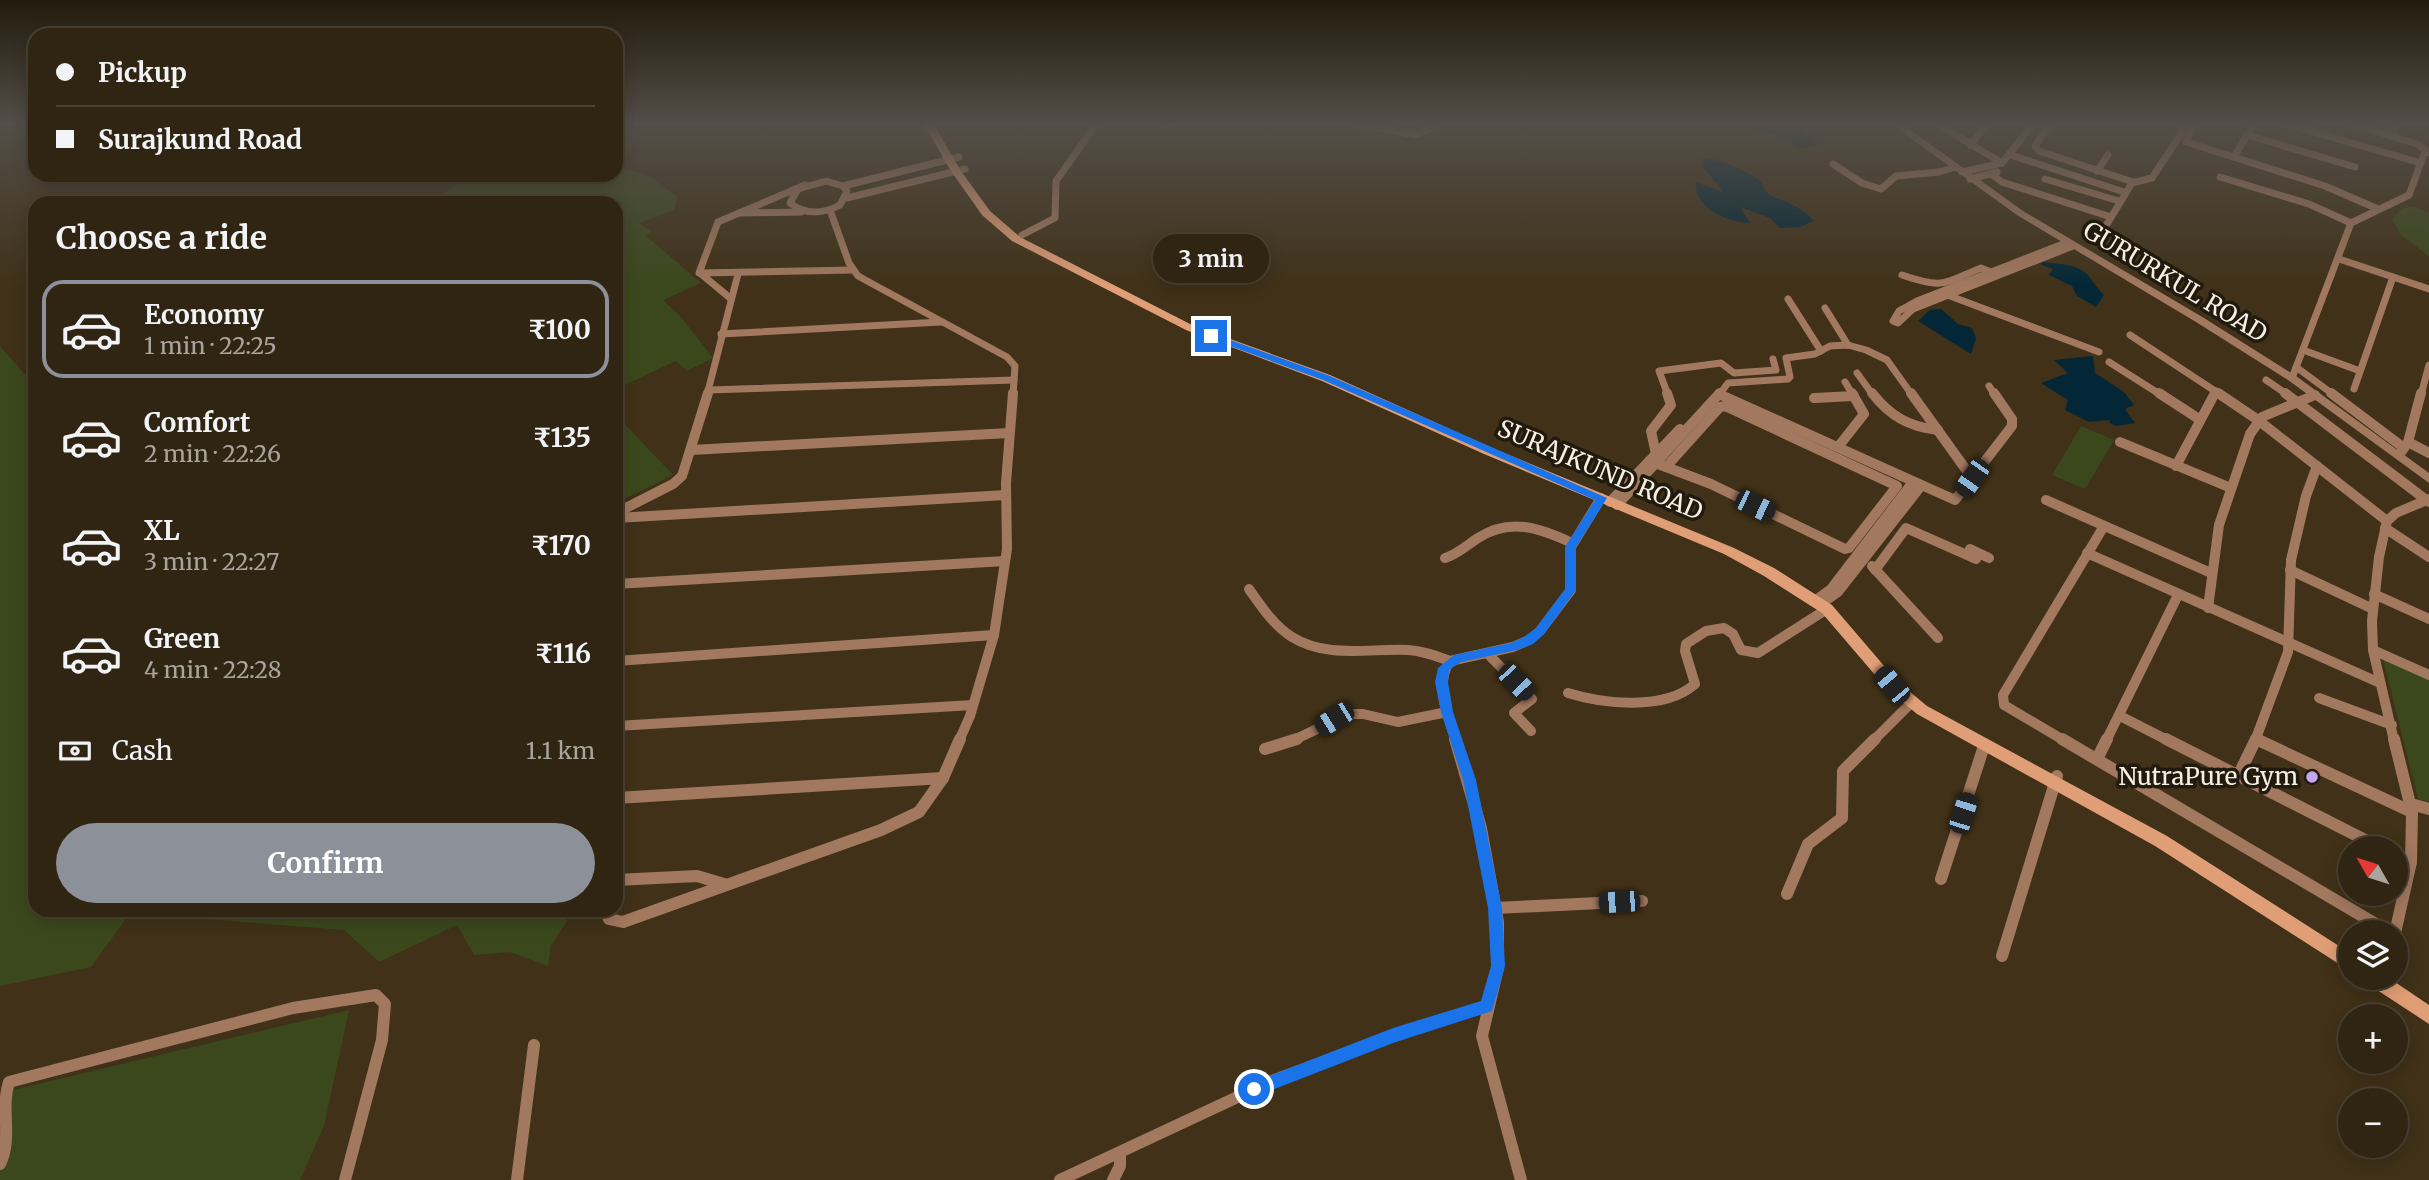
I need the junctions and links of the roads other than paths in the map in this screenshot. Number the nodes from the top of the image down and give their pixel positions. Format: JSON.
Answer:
{"nodes":[{"id":1,"x":884,"y":178,"type":"edge"},
{"id":2,"x":911,"y":178,"type":"edge"},
{"id":3,"x":965,"y":178,"type":"edge"},
{"id":4,"x":968,"y":178,"type":"edge"},
{"id":5,"x":1058,"y":178,"type":"edge"},
{"id":6,"x":1854,"y":178,"type":"edge"},
{"id":7,"x":1894,"y":178,"type":"edge"},
{"id":8,"x":1970,"y":178,"type":"edge"},
{"id":9,"x":1997,"y":178,"type":"edge"},
{"id":10,"x":2080,"y":178,"type":"edge"},
{"id":11,"x":2120,"y":178,"type":"edge"},
{"id":12,"x":2152,"y":178,"type":"edge"},
{"id":13,"x":2224,"y":178,"type":"edge"},
{"id":14,"x":2300,"y":178,"type":"edge"},
{"id":15,"x":2416,"y":178,"type":"edge"},
{"id":16,"x":2045,"y":179,"type":"joint"},
{"id":17,"x":2133,"y":182,"type":"junction"},
{"id":18,"x":805,"y":185,"type":"junction"},
{"id":19,"x":843,"y":186,"type":"junction"},
{"id":20,"x":2124,"y":192,"type":"junction"},
{"id":21,"x":2034,"y":193,"type":"junction"},
{"id":22,"x":847,"y":198,"type":"junction"},
{"id":23,"x":2119,"y":201,"type":"junction"},
{"id":24,"x":2378,"y":209,"type":"junction"},
{"id":25,"x":830,"y":210,"type":"junction"},
{"id":26,"x":739,"y":212,"type":"junction"},
{"id":27,"x":803,"y":212,"type":"junction"},
{"id":28,"x":2351,"y":223,"type":"junction"},
{"id":29,"x":1023,"y":235,"type":"junction"},
{"id":30,"x":2070,"y":244,"type":"junction"},
{"id":31,"x":2339,"y":258,"type":"junction"},
{"id":32,"x":853,"y":270,"type":"junction"},
{"id":33,"x":1994,"y":272,"type":"junction"},
{"id":34,"x":699,"y":273,"type":"junction"},
{"id":35,"x":738,"y":274,"type":"junction"},
{"id":36,"x":1902,"y":275,"type":"dead end"},
{"id":37,"x":2002,"y":276,"type":"junction"},
{"id":38,"x":2393,"y":277,"type":"junction"},
{"id":39,"x":2429,"y":289,"type":"edge"},
{"id":40,"x":1950,"y":296,"type":"junction"},
{"id":41,"x":730,"y":298,"type":"junction"},
{"id":42,"x":1788,"y":299,"type":"dead end"},
{"id":43,"x":1825,"y":308,"type":"dead end"},
{"id":44,"x":942,"y":322,"type":"junction"},
{"id":45,"x":721,"y":334,"type":"junction"},
{"id":46,"x":2130,"y":335,"type":"dead end"},
{"id":47,"x":1848,"y":345,"type":"junction"},
{"id":48,"x":2303,"y":350,"type":"junction"},
{"id":49,"x":1821,"y":351,"type":"junction"},
{"id":50,"x":2099,"y":352,"type":"dead end"},
{"id":51,"x":1773,"y":359,"type":"dead end"},
{"id":52,"x":2109,"y":362,"type":"dead end"},
{"id":53,"x":2429,"y":365,"type":"edge"},
{"id":54,"x":2296,"y":367,"type":"junction"},
{"id":55,"x":2360,"y":371,"type":"junction"},
{"id":56,"x":1857,"y":373,"type":"dead end"},
{"id":57,"x":2292,"y":378,"type":"junction"},
{"id":58,"x":1014,"y":380,"type":"junction"},
{"id":59,"x":2266,"y":380,"type":"dead end"},
{"id":60,"x":1845,"y":382,"type":"dead end"},
{"id":61,"x":1989,"y":386,"type":"dead end"},
{"id":62,"x":2354,"y":389,"type":"dead end"},
{"id":63,"x":708,"y":390,"type":"junction"},
{"id":64,"x":2216,"y":391,"type":"junction"},
{"id":65,"x":2426,"y":391,"type":"edge"},
{"id":66,"x":1718,"y":395,"type":"junction"},
{"id":67,"x":2315,"y":395,"type":"junction"},
{"id":68,"x":1854,"y":396,"type":"junction"},
{"id":69,"x":1814,"y":398,"type":"dead end"},
{"id":70,"x":2298,"y":402,"type":"junction"},
{"id":71,"x":2199,"y":419,"type":"junction"},
{"id":72,"x":2258,"y":420,"type":"junction"},
{"id":73,"x":1938,"y":430,"type":"junction"},
{"id":74,"x":1009,"y":433,"type":"junction"},
{"id":75,"x":2120,"y":442,"type":"dead end"},
{"id":76,"x":1838,"y":447,"type":"junction"},
{"id":77,"x":2403,"y":449,"type":"junction"},
{"id":78,"x":691,"y":450,"type":"junction"},
{"id":79,"x":2429,"y":453,"type":"edge"},
{"id":80,"x":1657,"y":462,"type":"junction"},
{"id":81,"x":2176,"y":466,"type":"junction"},
{"id":82,"x":2317,"y":466,"type":"junction"},
{"id":83,"x":1972,"y":478,"type":"junction"},
{"id":84,"x":2429,"y":479,"type":"edge"},
{"id":85,"x":1917,"y":484,"type":"junction"},
{"id":86,"x":2231,"y":488,"type":"junction"},
{"id":87,"x":1006,"y":495,"type":"junction"},
{"id":88,"x":1613,"y":500,"type":"junction"},
{"id":89,"x":2046,"y":500,"type":"dead end"},
{"id":90,"x":2428,"y":501,"type":"edge"},
{"id":91,"x":623,"y":511,"type":"edge"},
{"id":92,"x":1895,"y":514,"type":"junction"},
{"id":93,"x":623,"y":515,"type":"edge"},
{"id":94,"x":2386,"y":524,"type":"junction"},
{"id":95,"x":1875,"y":526,"type":"junction"},
{"id":96,"x":1891,"y":526,"type":"junction"},
{"id":97,"x":2104,"y":526,"type":"junction"},
{"id":98,"x":1903,"y":531,"type":"junction"},
{"id":99,"x":1572,"y":543,"type":"junction"},
{"id":100,"x":2087,"y":553,"type":"junction"},
{"id":101,"x":1862,"y":556,"type":"junction"},
{"id":102,"x":2429,"y":557,"type":"edge"},
{"id":103,"x":1445,"y":558,"type":"dead end"},
{"id":104,"x":1989,"y":558,"type":"dead end"},
{"id":105,"x":1976,"y":559,"type":"dead end"},
{"id":106,"x":1005,"y":561,"type":"junction"},
{"id":107,"x":1875,"y":570,"type":"junction"},
{"id":108,"x":2290,"y":570,"type":"junction"},
{"id":109,"x":2211,"y":573,"type":"junction"},
{"id":110,"x":623,"y":584,"type":"edge"},
{"id":111,"x":1249,"y":589,"type":"dead end"},
{"id":112,"x":2374,"y":594,"type":"junction"},
{"id":113,"x":2178,"y":595,"type":"junction"},
{"id":114,"x":1823,"y":601,"type":"junction"},
{"id":115,"x":2208,"y":608,"type":"junction"},
{"id":116,"x":2373,"y":609,"type":"junction"},
{"id":117,"x":2429,"y":619,"type":"edge"},
{"id":118,"x":994,"y":635,"type":"junction"},
{"id":119,"x":1938,"y":638,"type":"dead end"},
{"id":120,"x":2290,"y":645,"type":"junction"},
{"id":121,"x":2373,"y":650,"type":"junction"},
{"id":122,"x":1487,"y":653,"type":"junction"},
{"id":123,"x":623,"y":661,"type":"edge"},
{"id":124,"x":1450,"y":661,"type":"junction"},
{"id":125,"x":2429,"y":676,"type":"edge"},
{"id":126,"x":2379,"y":683,"type":"junction"},
{"id":127,"x":1568,"y":693,"type":"dead end"},
{"id":128,"x":2319,"y":698,"type":"dead end"},
{"id":129,"x":1911,"y":703,"type":"junction"},
{"id":130,"x":973,"y":705,"type":"junction"},
{"id":131,"x":1447,"y":712,"type":"junction"},
{"id":132,"x":2120,"y":716,"type":"junction"},
{"id":133,"x":2392,"y":725,"type":"junction"},
{"id":134,"x":623,"y":726,"type":"edge"},
{"id":135,"x":1531,"y":732,"type":"dead end"},
{"id":136,"x":2256,"y":739,"type":"junction"},
{"id":137,"x":1984,"y":746,"type":"junction"},
{"id":138,"x":1265,"y":749,"type":"dead end"},
{"id":139,"x":2097,"y":759,"type":"junction"},
{"id":140,"x":2238,"y":776,"type":"junction"},
{"id":141,"x":943,"y":778,"type":"junction"},
{"id":142,"x":2055,"y":779,"type":"junction"},
{"id":143,"x":623,"y":797,"type":"edge"},
{"id":144,"x":2412,"y":808,"type":"junction"},
{"id":145,"x":2429,"y":809,"type":"edge"},
{"id":146,"x":2357,"y":836,"type":"edge"},
{"id":147,"x":2410,"y":862,"type":"joint"},
{"id":148,"x":1941,"y":879,"type":"dead end"},
{"id":149,"x":623,"y":880,"type":"edge"},
{"id":150,"x":724,"y":884,"type":"junction"},
{"id":151,"x":1787,"y":894,"type":"dead end"},
{"id":152,"x":1642,"y":901,"type":"dead end"},
{"id":153,"x":1495,"y":908,"type":"junction"},
{"id":154,"x":608,"y":917,"type":"edge"},
{"id":155,"x":2371,"y":920,"type":"edge"},
{"id":156,"x":2396,"y":920,"type":"edge"},
{"id":157,"x":2338,"y":944,"type":"edge"},
{"id":158,"x":2338,"y":955,"type":"edge"},
{"id":159,"x":2001,"y":956,"type":"dead end"},
{"id":160,"x":2392,"y":990,"type":"edge"},
{"id":161,"x":2408,"y":990,"type":"edge"},
{"id":162,"x":2429,"y":1004,"type":"edge"},
{"id":163,"x":1487,"y":1006,"type":"junction"},
{"id":164,"x":2429,"y":1015,"type":"edge"},
{"id":165,"x":534,"y":1045,"type":"dead end"},
{"id":166,"x":1120,"y":1154,"type":"junction"},
{"id":167,"x":0,"y":1164,"type":"edge"},
{"id":168,"x":345,"y":1180,"type":"edge"},
{"id":169,"x":517,"y":1180,"type":"edge"},
{"id":170,"x":1060,"y":1180,"type":"edge"},
{"id":171,"x":1113,"y":1180,"type":"edge"},
{"id":172,"x":1521,"y":1180,"type":"edge"}],
"edges":[{"from":1,"to":19,"type":"street"},
{"from":2,"to":22,"type":"street"},
{"from":3,"to":88,"type":"main road","name":"SURAJKUND ROAD"},
{"from":4,"to":29,"type":"main road","name":"SURAJKUND ROAD"},
{"from":5,"to":29,"type":"street"},
{"from":6,"to":7,"type":"street"},
{"from":8,"to":30,"type":"street","name":"GURURKUL ROAD"},
{"from":9,"to":21,"type":"street"},
{"from":10,"to":20,"type":"street"},
{"from":11,"to":17,"type":"street"},
{"from":12,"to":17,"type":"street"},
{"from":13,"to":28,"type":"street"},
{"from":14,"to":24,"type":"street"},
{"from":15,"to":24,"type":"street"},
{"from":16,"to":21,"type":"street"},
{"from":16,"to":23,"type":"street"},
{"from":17,"to":20,"type":"street"},
{"from":18,"to":19,"type":"street"},
{"from":18,"to":26,"type":"street"},
{"from":18,"to":27,"type":"street"},
{"from":19,"to":22,"type":"street"},
{"from":20,"to":23,"type":"street"},
{"from":21,"to":23,"type":"street"},
{"from":22,"to":25,"type":"street"},
{"from":24,"to":28,"type":"street"},
{"from":25,"to":27,"type":"street"},
{"from":25,"to":32,"type":"street"},
{"from":26,"to":27,"type":"street"},
{"from":26,"to":34,"type":"street"},
{"from":28,"to":31,"type":"street"},
{"from":29,"to":88,"type":"main road","name":"SURAJKUND ROAD"},
{"from":30,"to":33,"type":"street"},
{"from":30,"to":37,"type":"street"},
{"from":30,"to":57,"type":"street","name":"GURURKUL ROAD"},
{"from":31,"to":38,"type":"street"},
{"from":31,"to":48,"type":"street"},
{"from":32,"to":35,"type":"street"},
{"from":32,"to":44,"type":"street"},
{"from":33,"to":36,"type":"street"},
{"from":33,"to":37,"type":"street"},
{"from":33,"to":40,"type":"street"},
{"from":34,"to":35,"type":"street"},
{"from":34,"to":41,"type":"street"},
{"from":35,"to":41,"type":"street"},
{"from":37,"to":40,"type":"street"},
{"from":38,"to":39,"type":"street"},
{"from":38,"to":55,"type":"street"},
{"from":40,"to":50,"type":"street"},
{"from":41,"to":45,"type":"street"},
{"from":42,"to":49,"type":"street"},
{"from":43,"to":47,"type":"street"},
{"from":44,"to":45,"type":"street"},
{"from":44,"to":58,"type":"street"},
{"from":45,"to":63,"type":"street"},
{"from":46,"to":64,"type":"street"},
{"from":47,"to":49,"type":"street"},
{"from":47,"to":73,"type":"street"},
{"from":48,"to":54,"type":"street"},
{"from":48,"to":55,"type":"street"},
{"from":49,"to":66,"type":"street"},
{"from":51,"to":80,"type":"street"},
{"from":52,"to":71,"type":"street"},
{"from":53,"to":65,"type":"street"},
{"from":54,"to":57,"type":"street"},
{"from":54,"to":77,"type":"street"},
{"from":55,"to":62,"type":"street"},
{"from":56,"to":73,"type":"street"},
{"from":57,"to":67,"type":"street","name":"GURURKUL ROAD"},
{"from":58,"to":63,"type":"street"},
{"from":58,"to":74,"type":"street"},
{"from":59,"to":70,"type":"street"},
{"from":60,"to":68,"type":"street"},
{"from":61,"to":83,"type":"street"},
{"from":63,"to":78,"type":"street"},
{"from":64,"to":71,"type":"street"},
{"from":64,"to":72,"type":"street"},
{"from":65,"to":77,"type":"street"},
{"from":66,"to":76,"type":"street"},
{"from":66,"to":80,"type":"street"},
{"from":67,"to":70,"type":"street"},
{"from":67,"to":77,"type":"street","name":"GURURKUL ROAD"},
{"from":68,"to":69,"type":"street"},
{"from":68,"to":76,"type":"street"},
{"from":70,"to":72,"type":"street"},
{"from":70,"to":90,"type":"street"},
{"from":71,"to":81,"type":"street"},
{"from":72,"to":82,"type":"street"},
{"from":72,"to":86,"type":"street"},
{"from":73,"to":83,"type":"street"},
{"from":74,"to":78,"type":"street"},
{"from":74,"to":87,"type":"street"},
{"from":75,"to":81,"type":"street"},
{"from":76,"to":85,"type":"street"},
{"from":77,"to":79,"type":"street"},
{"from":77,"to":84,"type":"street","name":"GURURKUL ROAD"},
{"from":78,"to":91,"type":"street"},
{"from":80,"to":88,"type":"street"},
{"from":80,"to":95,"type":"street"},
{"from":80,"to":95,"type":"street"},
{"from":81,"to":86,"type":"street"},
{"from":82,"to":94,"type":"street"},
{"from":82,"to":108,"type":"street"},
{"from":83,"to":85,"type":"street"},
{"from":85,"to":92,"type":"street"},
{"from":86,"to":109,"type":"street"},
{"from":87,"to":93,"type":"street"},
{"from":87,"to":106,"type":"street"},
{"from":88,"to":99,"type":"street"},
{"from":88,"to":114,"type":"main road","name":"SURAJKUND ROAD"},
{"from":89,"to":97,"type":"street"},
{"from":90,"to":94,"type":"street"},
{"from":92,"to":95,"type":"street"},
{"from":92,"to":96,"type":"street"},
{"from":92,"to":104,"type":"street"},
{"from":94,"to":102,"type":"street"},
{"from":94,"to":112,"type":"street"},
{"from":95,"to":101,"type":"street"},
{"from":96,"to":98,"type":"street"},
{"from":96,"to":101,"type":"street"},
{"from":97,"to":100,"type":"street"},
{"from":97,"to":109,"type":"street"},
{"from":98,"to":105,"type":"street"},
{"from":98,"to":107,"type":"street"},
{"from":99,"to":103,"type":"street"},
{"from":99,"to":122,"type":"street"},
{"from":100,"to":113,"type":"street"},
{"from":100,"to":139,"type":"street"},
{"from":101,"to":107,"type":"street"},
{"from":101,"to":114,"type":"street"},
{"from":106,"to":110,"type":"street"},
{"from":106,"to":118,"type":"street"},
{"from":107,"to":119,"type":"street"},
{"from":108,"to":116,"type":"street"},
{"from":108,"to":120,"type":"street"},
{"from":109,"to":115,"type":"street"},
{"from":111,"to":124,"type":"street"},
{"from":112,"to":116,"type":"street"},
{"from":112,"to":117,"type":"street"},
{"from":113,"to":115,"type":"street"},
{"from":113,"to":132,"type":"street"},
{"from":114,"to":127,"type":"street"},
{"from":114,"to":129,"type":"main road","name":"SURAJKUND ROAD"},
{"from":114,"to":142,"type":"main road","name":"SURAJKUND ROAD"},
{"from":115,"to":120,"type":"street"},
{"from":116,"to":121,"type":"street"},
{"from":118,"to":123,"type":"street"},
{"from":118,"to":130,"type":"street"},
{"from":120,"to":126,"type":"street"},
{"from":120,"to":136,"type":"street"},
{"from":121,"to":125,"type":"street"},
{"from":121,"to":126,"type":"street"},
{"from":122,"to":124,"type":"street"},
{"from":122,"to":135,"type":"street"},
{"from":124,"to":131,"type":"street"},
{"from":126,"to":133,"type":"street"},
{"from":128,"to":133,"type":"street"},
{"from":129,"to":137,"type":"main road","name":"SURAJKUND ROAD"},
{"from":129,"to":151,"type":"street"},
{"from":130,"to":134,"type":"street"},
{"from":130,"to":141,"type":"street"},
{"from":131,"to":138,"type":"street"},
{"from":131,"to":153,"type":"street"},
{"from":132,"to":139,"type":"street"},
{"from":132,"to":140,"type":"street"},
{"from":133,"to":144,"type":"street"},
{"from":136,"to":140,"type":"street"},
{"from":136,"to":144,"type":"street"},
{"from":137,"to":142,"type":"main road","name":"SURAJKUND ROAD"},
{"from":137,"to":148,"type":"street"},
{"from":139,"to":155,"type":"street"},
{"from":140,"to":146,"type":"street"},
{"from":141,"to":143,"type":"street"},
{"from":141,"to":150,"type":"street"},
{"from":142,"to":157,"type":"main road","name":"SURAJKUND ROAD"},
{"from":142,"to":158,"type":"main road","name":"SURAJKUND ROAD"},
{"from":142,"to":159,"type":"street"},
{"from":144,"to":145,"type":"street"},
{"from":144,"to":147,"type":"street"},
{"from":147,"to":156,"type":"street"},
{"from":149,"to":150,"type":"street"},
{"from":150,"to":154,"type":"street"},
{"from":152,"to":153,"type":"street"},
{"from":153,"to":163,"type":"street"},
{"from":160,"to":164,"type":"main road"},
{"from":161,"to":162,"type":"main road"},
{"from":163,"to":166,"type":"street"},
{"from":163,"to":172,"type":"street"},
{"from":165,"to":169,"type":"street"},
{"from":166,"to":170,"type":"street"},
{"from":166,"to":171,"type":"street"},
{"from":167,"to":168,"type":"street"}]}
